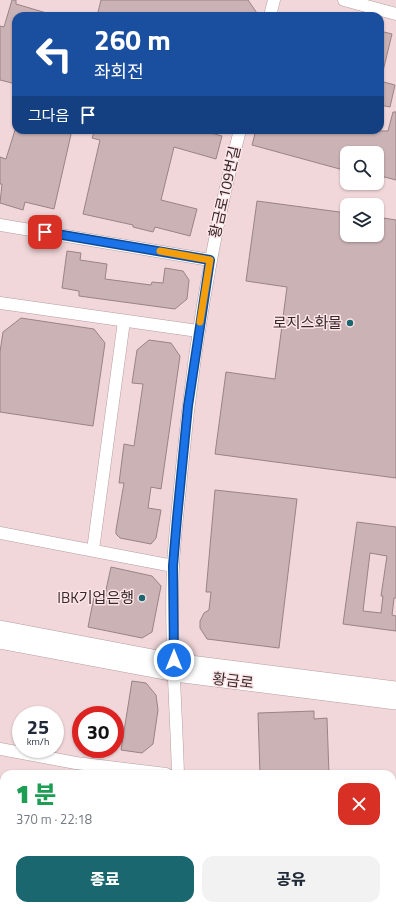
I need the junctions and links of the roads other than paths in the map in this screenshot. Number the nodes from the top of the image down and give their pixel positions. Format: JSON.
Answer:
{"nodes":[{"id":1,"x":274,"y":0,"type":"edge"},
{"id":2,"x":344,"y":0,"type":"edge"},
{"id":3,"x":271,"y":12,"type":"edge"},
{"id":4,"x":396,"y":14,"type":"edge"},
{"id":5,"x":239,"y":134,"type":"edge"},
{"id":6,"x":0,"y":225,"type":"edge"},
{"id":7,"x":210,"y":260,"type":"junction"},
{"id":8,"x":0,"y":303,"type":"edge"},
{"id":9,"x":124,"y":321,"type":"junction"},
{"id":10,"x":198,"y":330,"type":"junction"},
{"id":11,"x":0,"y":533,"type":"edge"},
{"id":12,"x":93,"y":550,"type":"junction"},
{"id":13,"x":173,"y":566,"type":"junction"},
{"id":14,"x":0,"y":628,"type":"edge"},
{"id":15,"x":0,"y":641,"type":"edge"},
{"id":16,"x":174,"y":667,"type":"junction"},
{"id":17,"x":396,"y":689,"type":"edge"},
{"id":18,"x":396,"y":702,"type":"edge"},
{"id":19,"x":0,"y":749,"type":"edge"},
{"id":20,"x":133,"y":770,"type":"edge"},
{"id":21,"x":178,"y":770,"type":"edge"}],
"edges":[{"from":1,"to":3,"type":"street"},
{"from":2,"to":4,"type":"street"},
{"from":5,"to":7,"type":"street","name":"황금로109번길"},
{"from":6,"to":7,"type":"street"},
{"from":7,"to":10,"type":"street","name":"황금로109번길"},
{"from":8,"to":9,"type":"street"},
{"from":9,"to":10,"type":"street"},
{"from":9,"to":12,"type":"street"},
{"from":10,"to":13,"type":"street","name":"황금로109번길"},
{"from":11,"to":12,"type":"street"},
{"from":12,"to":13,"type":"street"},
{"from":13,"to":16,"type":"street","name":"황금로109번길"},
{"from":14,"to":16,"type":"street","name":"황금로"},
{"from":15,"to":16,"type":"street","name":"황금로"},
{"from":16,"to":17,"type":"street","name":"황금로"},
{"from":16,"to":18,"type":"street","name":"황금로"},
{"from":16,"to":21,"type":"street","name":"황금로109번길"},
{"from":19,"to":20,"type":"street"}]}
